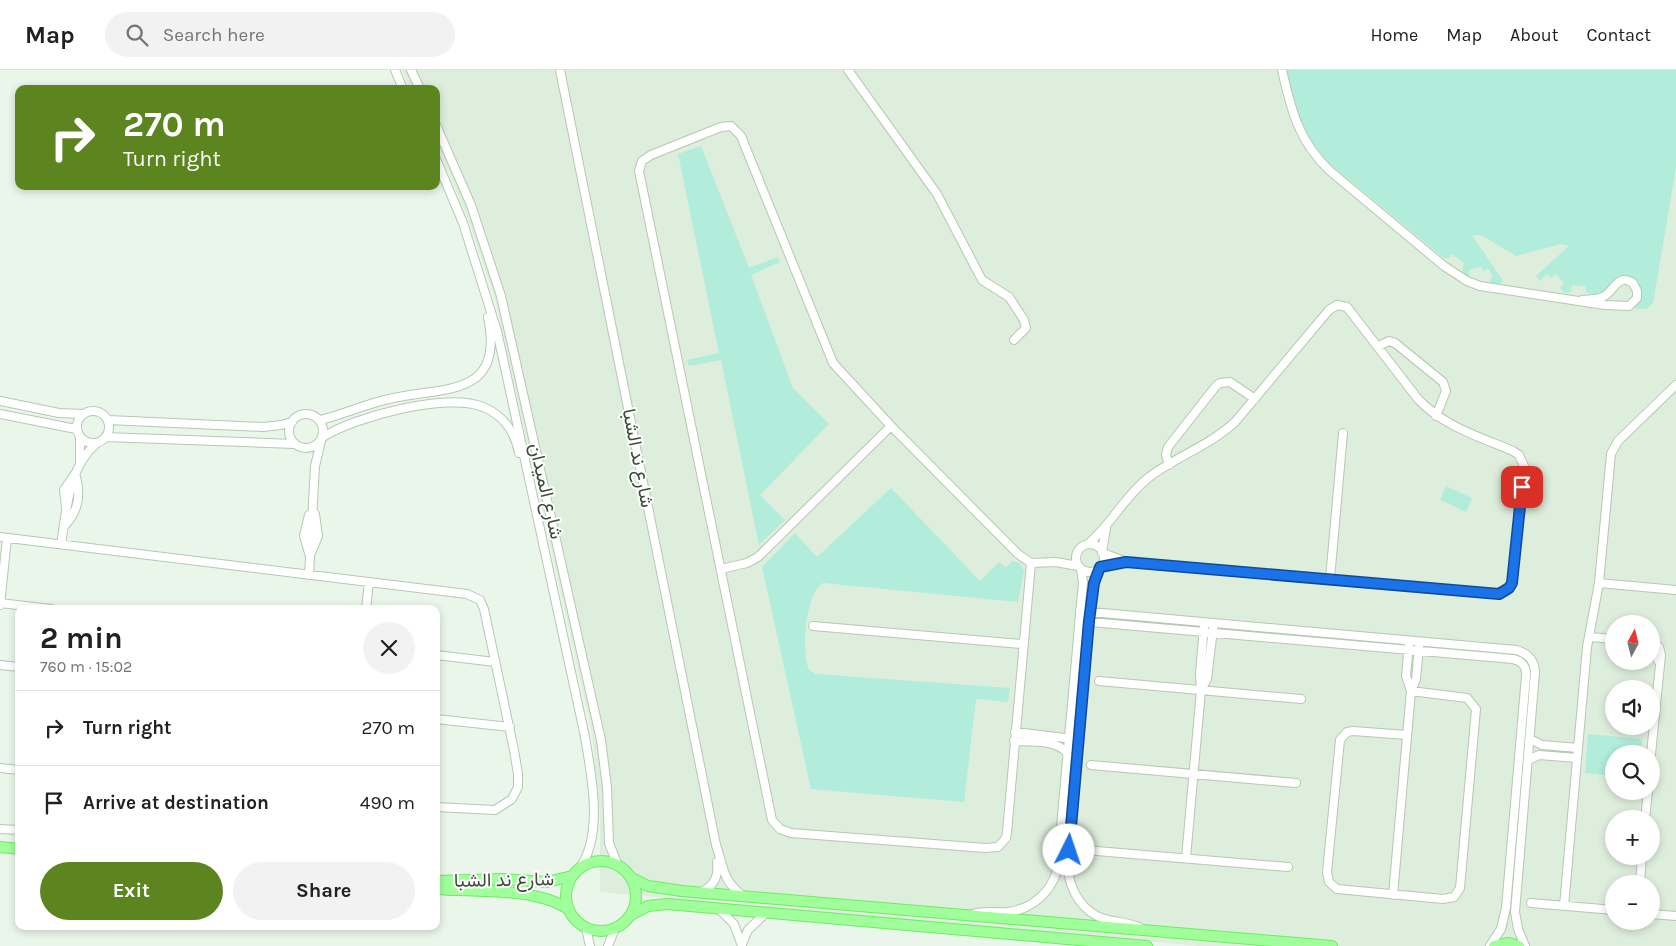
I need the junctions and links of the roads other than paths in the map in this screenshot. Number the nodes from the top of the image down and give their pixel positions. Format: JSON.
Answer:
{"nodes":[{"id":1,"x":395,"y":70,"type":"edge"},
{"id":2,"x":411,"y":70,"type":"edge"},
{"id":3,"x":560,"y":70,"type":"edge"},
{"id":4,"x":848,"y":70,"type":"edge"},
{"id":5,"x":1282,"y":70,"type":"edge"},
{"id":6,"x":401,"y":85,"type":"edge"},
{"id":7,"x":418,"y":85,"type":"edge"},
{"id":8,"x":440,"y":134,"type":"edge"},
{"id":9,"x":440,"y":168,"type":"edge"},
{"id":10,"x":486,"y":292,"type":"junction"},
{"id":11,"x":1582,"y":300,"type":"junction"},
{"id":12,"x":1014,"y":340,"type":"dead end"},
{"id":13,"x":1378,"y":346,"type":"junction"},
{"id":14,"x":1676,"y":385,"type":"edge"},
{"id":15,"x":1255,"y":399,"type":"junction"},
{"id":16,"x":0,"y":401,"type":"edge"},
{"id":17,"x":0,"y":414,"type":"edge"},
{"id":18,"x":83,"y":414,"type":"junction"},
{"id":19,"x":1436,"y":416,"type":"junction"},
{"id":20,"x":108,"y":420,"type":"junction"},
{"id":21,"x":320,"y":420,"type":"junction"},
{"id":22,"x":292,"y":422,"type":"junction"},
{"id":23,"x":891,"y":426,"type":"junction"},
{"id":24,"x":78,"y":433,"type":"junction"},
{"id":25,"x":1343,"y":433,"type":"dead end"},
{"id":26,"x":106,"y":437,"type":"junction"},
{"id":27,"x":322,"y":439,"type":"junction"},
{"id":28,"x":97,"y":443,"type":"junction"},
{"id":29,"x":299,"y":446,"type":"junction"},
{"id":30,"x":80,"y":462,"type":"junction"},
{"id":31,"x":1169,"y":465,"type":"junction"},
{"id":32,"x":315,"y":466,"type":"junction"},
{"id":33,"x":528,"y":469,"type":"junction"},
{"id":34,"x":75,"y":474,"type":"junction"},
{"id":35,"x":64,"y":525,"type":"junction"},
{"id":36,"x":1106,"y":526,"type":"junction"},
{"id":37,"x":4,"y":537,"type":"edge"},
{"id":38,"x":61,"y":544,"type":"junction"},
{"id":39,"x":1088,"y":544,"type":"junction"},
{"id":40,"x":1078,"y":550,"type":"junction"},
{"id":41,"x":1103,"y":553,"type":"junction"},
{"id":42,"x":1056,"y":562,"type":"junction"},
{"id":43,"x":1126,"y":562,"type":"junction"},
{"id":44,"x":1032,"y":563,"type":"junction"},
{"id":45,"x":1100,"y":567,"type":"junction"},
{"id":46,"x":1080,"y":568,"type":"junction"},
{"id":47,"x":721,"y":569,"type":"junction"},
{"id":48,"x":309,"y":575,"type":"junction"},
{"id":49,"x":1330,"y":579,"type":"junction"},
{"id":50,"x":368,"y":582,"type":"junction"},
{"id":51,"x":1599,"y":583,"type":"junction"},
{"id":52,"x":1676,"y":590,"type":"edge"},
{"id":53,"x":0,"y":604,"type":"edge"},
{"id":54,"x":15,"y":605,"type":"edge"},
{"id":55,"x":366,"y":605,"type":"edge"},
{"id":56,"x":1080,"y":611,"type":"junction"},
{"id":57,"x":1090,"y":612,"type":"junction"},
{"id":58,"x":1079,"y":620,"type":"junction"},
{"id":59,"x":1089,"y":621,"type":"junction"},
{"id":60,"x":813,"y":626,"type":"dead end"},
{"id":61,"x":1204,"y":627,"type":"junction"},
{"id":62,"x":1213,"y":628,"type":"junction"},
{"id":63,"x":1590,"y":637,"type":"junction"},
{"id":64,"x":1605,"y":638,"type":"edge"},
{"id":65,"x":1409,"y":641,"type":"junction"},
{"id":66,"x":1022,"y":644,"type":"junction"},
{"id":67,"x":1419,"y":646,"type":"junction"},
{"id":68,"x":1408,"y":650,"type":"junction"},
{"id":69,"x":440,"y":655,"type":"edge"},
{"id":70,"x":495,"y":662,"type":"junction"},
{"id":71,"x":0,"y":665,"type":"edge"},
{"id":72,"x":15,"y":667,"type":"edge"},
{"id":73,"x":1658,"y":670,"type":"edge"},
{"id":74,"x":1099,"y":681,"type":"dead end"},
{"id":75,"x":1201,"y":690,"type":"junction"},
{"id":76,"x":1411,"y":691,"type":"junction"},
{"id":77,"x":1301,"y":699,"type":"dead end"},
{"id":78,"x":440,"y":718,"type":"edge"},
{"id":79,"x":510,"y":727,"type":"junction"},
{"id":80,"x":1015,"y":732,"type":"junction"},
{"id":81,"x":1408,"y":735,"type":"junction"},
{"id":82,"x":1069,"y":737,"type":"junction"},
{"id":83,"x":1530,"y":739,"type":"junction"},
{"id":84,"x":1014,"y":741,"type":"junction"},
{"id":85,"x":1652,"y":745,"type":"edge"},
{"id":86,"x":1578,"y":748,"type":"junction"},
{"id":87,"x":1068,"y":754,"type":"junction"},
{"id":88,"x":1577,"y":758,"type":"junction"},
{"id":89,"x":1528,"y":760,"type":"junction"},
{"id":90,"x":1091,"y":765,"type":"dead end"},
{"id":91,"x":0,"y":768,"type":"edge"},
{"id":92,"x":15,"y":770,"type":"edge"},
{"id":93,"x":1194,"y":774,"type":"junction"},
{"id":94,"x":1074,"y":783,"type":"junction"},
{"id":95,"x":1296,"y":783,"type":"dead end"},
{"id":96,"x":440,"y":807,"type":"edge"},
{"id":97,"x":0,"y":829,"type":"edge"},
{"id":98,"x":15,"y":830,"type":"edge"},
{"id":99,"x":716,"y":845,"type":"junction"},
{"id":100,"x":0,"y":847,"type":"edge"},
{"id":101,"x":15,"y":849,"type":"edge"},
{"id":102,"x":1085,"y":850,"type":"dead end"},
{"id":103,"x":1186,"y":858,"type":"junction"},
{"id":104,"x":618,"y":866,"type":"junction"},
{"id":105,"x":1288,"y":867,"type":"dead end"},
{"id":106,"x":575,"y":873,"type":"junction"},
{"id":107,"x":630,"y":877,"type":"junction"},
{"id":108,"x":440,"y":881,"type":"edge"},
{"id":109,"x":440,"y":890,"type":"edge"},
{"id":110,"x":701,"y":892,"type":"junction"},
{"id":111,"x":1393,"y":895,"type":"junction"},
{"id":112,"x":743,"y":896,"type":"junction"},
{"id":113,"x":1531,"y":903,"type":"dead end"},
{"id":114,"x":1564,"y":906,"type":"junction"},
{"id":115,"x":568,"y":909,"type":"junction"},
{"id":116,"x":719,"y":909,"type":"junction"},
{"id":117,"x":1605,"y":909,"type":"edge"},
{"id":118,"x":766,"y":913,"type":"junction"},
{"id":119,"x":631,"y":915,"type":"junction"},
{"id":120,"x":971,"y":915,"type":"junction"},
{"id":121,"x":1660,"y":915,"type":"edge"},
{"id":122,"x":1676,"y":916,"type":"edge"},
{"id":123,"x":586,"y":928,"type":"junction"},
{"id":124,"x":615,"y":928,"type":"junction"},
{"id":125,"x":1146,"y":930,"type":"junction"},
{"id":126,"x":742,"y":945,"type":"edge"},
{"id":127,"x":590,"y":946,"type":"edge"},
{"id":128,"x":608,"y":946,"type":"edge"},
{"id":129,"x":1147,"y":946,"type":"edge"},
{"id":130,"x":1332,"y":946,"type":"edge"},
{"id":131,"x":1492,"y":946,"type":"edge"},
{"id":132,"x":1519,"y":946,"type":"edge"},
{"id":133,"x":1525,"y":946,"type":"edge"}],
"edges":[{"from":1,"to":6,"type":"street"},
{"from":2,"to":7,"type":"street"},
{"from":3,"to":99,"type":"street","name":"شارع ند الشبا"},
{"from":4,"to":12,"type":"street"},
{"from":5,"to":11,"type":"street"},
{"from":8,"to":104,"type":"street","name":"شارع الميدان"},
{"from":9,"to":10,"type":"street","name":"شارع الميدان"},
{"from":10,"to":21,"type":"street"},
{"from":10,"to":33,"type":"street","name":"شارع الميدان"},
{"from":11,"to":11,"type":"street"},
{"from":13,"to":15,"type":"street"},
{"from":13,"to":19,"type":"street"},
{"from":13,"to":19,"type":"street"},
{"from":14,"to":51,"type":"street"},
{"from":15,"to":31,"type":"street"},
{"from":15,"to":31,"type":"street"},
{"from":16,"to":18,"type":"street"},
{"from":17,"to":24,"type":"street"},
{"from":18,"to":20,"type":"street"},
{"from":18,"to":24,"type":"street"},
{"from":19,"to":49,"type":"street"},
{"from":20,"to":22,"type":"street"},
{"from":20,"to":26,"type":"street"},
{"from":21,"to":22,"type":"street"},
{"from":21,"to":27,"type":"street"},
{"from":22,"to":29,"type":"street"},
{"from":23,"to":44,"type":"street"},
{"from":23,"to":47,"type":"street"},
{"from":23,"to":47,"type":"street"},
{"from":24,"to":28,"type":"street"},
{"from":24,"to":30,"type":"street"},
{"from":25,"to":49,"type":"street"},
{"from":26,"to":28,"type":"street"},
{"from":26,"to":29,"type":"street"},
{"from":27,"to":29,"type":"street"},
{"from":27,"to":32,"type":"street"},
{"from":27,"to":33,"type":"street"},
{"from":28,"to":30,"type":"street"},
{"from":29,"to":32,"type":"street"},
{"from":30,"to":34,"type":"street"},
{"from":31,"to":36,"type":"street"},
{"from":32,"to":48,"type":"street"},
{"from":33,"to":106,"type":"street","name":"شارع الميدان"},
{"from":34,"to":35,"type":"street"},
{"from":34,"to":35,"type":"street"},
{"from":35,"to":38,"type":"street"},
{"from":36,"to":39,"type":"street"},
{"from":36,"to":41,"type":"street"},
{"from":37,"to":38,"type":"street"},
{"from":37,"to":53,"type":"street"},
{"from":38,"to":48,"type":"street"},
{"from":39,"to":40,"type":"street"},
{"from":39,"to":41,"type":"street"},
{"from":40,"to":42,"type":"street"},
{"from":40,"to":46,"type":"street"},
{"from":41,"to":43,"type":"street"},
{"from":41,"to":45,"type":"street"},
{"from":42,"to":44,"type":"street"},
{"from":42,"to":46,"type":"street"},
{"from":43,"to":45,"type":"street"},
{"from":43,"to":49,"type":"street"},
{"from":44,"to":66,"type":"street"},
{"from":45,"to":46,"type":"street"},
{"from":45,"to":57,"type":"street"},
{"from":46,"to":56,"type":"street"},
{"from":47,"to":84,"type":"street"},
{"from":48,"to":50,"type":"street"},
{"from":50,"to":55,"type":"street"},
{"from":50,"to":70,"type":"street"},
{"from":51,"to":52,"type":"street"},
{"from":51,"to":63,"type":"street"},
{"from":53,"to":54,"type":"street"},
{"from":56,"to":57,"type":"street"},
{"from":56,"to":58,"type":"street"},
{"from":57,"to":59,"type":"street"},
{"from":57,"to":61,"type":"street"},
{"from":58,"to":59,"type":"street"},
{"from":58,"to":82,"type":"street"},
{"from":59,"to":61,"type":"street"},
{"from":59,"to":94,"type":"street"},
{"from":60,"to":66,"type":"street"},
{"from":61,"to":62,"type":"street"},
{"from":61,"to":75,"type":"street"},
{"from":62,"to":65,"type":"street"},
{"from":62,"to":68,"type":"street"},
{"from":62,"to":75,"type":"street"},
{"from":63,"to":64,"type":"street"},
{"from":63,"to":86,"type":"street"},
{"from":65,"to":67,"type":"street"},
{"from":65,"to":68,"type":"street"},
{"from":66,"to":80,"type":"street"},
{"from":67,"to":68,"type":"street"},
{"from":67,"to":76,"type":"street"},
{"from":67,"to":83,"type":"street"},
{"from":67,"to":131,"type":"street"},
{"from":68,"to":76,"type":"street"},
{"from":69,"to":70,"type":"street"},
{"from":70,"to":79,"type":"street"},
{"from":71,"to":72,"type":"street"},
{"from":73,"to":85,"type":"street"},
{"from":74,"to":75,"type":"street"},
{"from":75,"to":77,"type":"street"},
{"from":75,"to":93,"type":"street"},
{"from":76,"to":81,"type":"street"},
{"from":76,"to":111,"type":"street"},
{"from":78,"to":79,"type":"street"},
{"from":79,"to":96,"type":"street"},
{"from":80,"to":82,"type":"street"},
{"from":80,"to":84,"type":"street"},
{"from":81,"to":111,"type":"street"},
{"from":81,"to":111,"type":"street"},
{"from":82,"to":87,"type":"street"},
{"from":82,"to":94,"type":"street"},
{"from":83,"to":86,"type":"street"},
{"from":83,"to":89,"type":"street"},
{"from":84,"to":87,"type":"street"},
{"from":86,"to":88,"type":"street"},
{"from":87,"to":120,"type":"street"},
{"from":88,"to":89,"type":"street"},
{"from":88,"to":114,"type":"street"},
{"from":89,"to":133,"type":"street"},
{"from":90,"to":93,"type":"street"},
{"from":91,"to":92,"type":"street"},
{"from":93,"to":95,"type":"street"},
{"from":93,"to":103,"type":"street"},
{"from":94,"to":125,"type":"street"},
{"from":97,"to":98,"type":"street"},
{"from":99,"to":110,"type":"street","name":"شارع ند الشبا"},
{"from":99,"to":112,"type":"street","name":"شارع ند الشبا"},
{"from":100,"to":101,"type":"main road"},
{"from":102,"to":103,"type":"street"},
{"from":103,"to":105,"type":"street"},
{"from":104,"to":106,"type":"main road"},
{"from":104,"to":107,"type":"main road"},
{"from":106,"to":108,"type":"main road","name":"شارع ند الشبا"},
{"from":106,"to":115,"type":"main road"},
{"from":107,"to":110,"type":"main road"},
{"from":107,"to":119,"type":"main road"},
{"from":109,"to":115,"type":"main road","name":"شارع ند الشبا"},
{"from":110,"to":112,"type":"main road"},
{"from":112,"to":120,"type":"main road"},
{"from":113,"to":114,"type":"street"},
{"from":114,"to":117,"type":"street"},
{"from":115,"to":123,"type":"main road"},
{"from":116,"to":118,"type":"main road"},
{"from":116,"to":119,"type":"main road"},
{"from":116,"to":126,"type":"street"},
{"from":118,"to":126,"type":"street"},
{"from":118,"to":129,"type":"main road"},
{"from":119,"to":124,"type":"main road"},
{"from":120,"to":125,"type":"main road"},
{"from":121,"to":122,"type":"street"},
{"from":123,"to":124,"type":"main road"},
{"from":123,"to":127,"type":"street"},
{"from":124,"to":128,"type":"street"},
{"from":125,"to":130,"type":"main road"},
{"from":131,"to":132,"type":"main road"}]}
